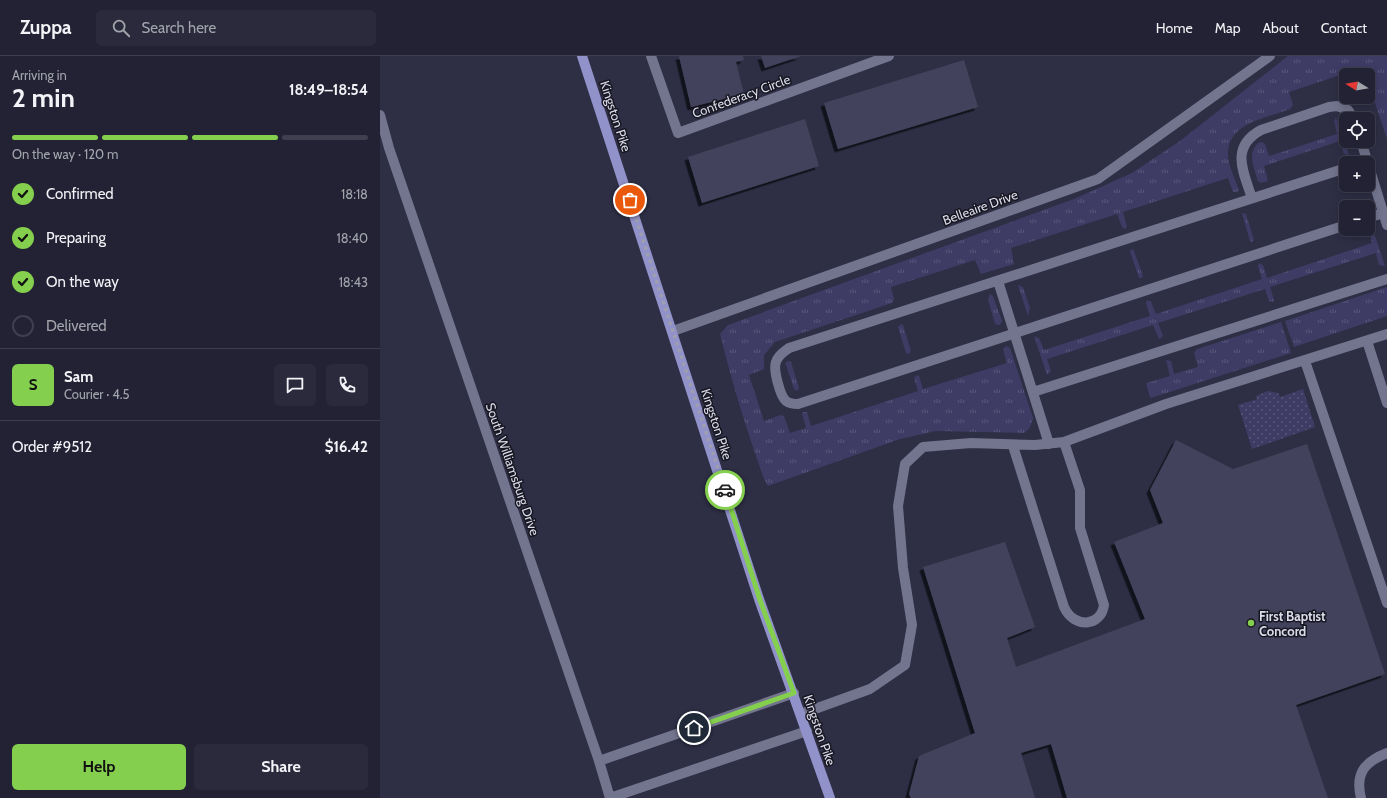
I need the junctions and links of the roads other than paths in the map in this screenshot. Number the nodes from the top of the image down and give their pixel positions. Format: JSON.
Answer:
{"nodes":[{"id":1,"x":582,"y":56,"type":"edge"},
{"id":2,"x":651,"y":56,"type":"edge"},
{"id":3,"x":889,"y":56,"type":"edge"},
{"id":4,"x":1270,"y":56,"type":"edge"},
{"id":5,"x":1349,"y":112,"type":"edge"},
{"id":6,"x":380,"y":115,"type":"edge"},
{"id":7,"x":380,"y":141,"type":"edge"},
{"id":8,"x":389,"y":148,"type":"junction"},
{"id":9,"x":1339,"y":170,"type":"edge"},
{"id":10,"x":1375,"y":192,"type":"edge"},
{"id":11,"x":1252,"y":198,"type":"junction"},
{"id":12,"x":1383,"y":213,"type":"junction"},
{"id":13,"x":1375,"y":216,"type":"edge"},
{"id":14,"x":1387,"y":225,"type":"edge"},
{"id":15,"x":1339,"y":227,"type":"edge"},
{"id":16,"x":1387,"y":279,"type":"edge"},
{"id":17,"x":998,"y":280,"type":"junction"},
{"id":18,"x":672,"y":330,"type":"junction"},
{"id":19,"x":1015,"y":333,"type":"junction"},
{"id":20,"x":1387,"y":334,"type":"edge"},
{"id":21,"x":1367,"y":341,"type":"junction"},
{"id":22,"x":1305,"y":361,"type":"junction"},
{"id":23,"x":1033,"y":392,"type":"junction"},
{"id":24,"x":1387,"y":403,"type":"edge"},
{"id":25,"x":1064,"y":442,"type":"junction"},
{"id":26,"x":1049,"y":444,"type":"junction"},
{"id":27,"x":1013,"y":446,"type":"junction"},
{"id":28,"x":1387,"y":603,"type":"edge"},
{"id":29,"x":794,"y":693,"type":"junction"},
{"id":30,"x":801,"y":714,"type":"junction"},
{"id":31,"x":807,"y":731,"type":"junction"},
{"id":32,"x":1387,"y":754,"type":"edge"},
{"id":33,"x":599,"y":761,"type":"junction"},
{"id":34,"x":610,"y":798,"type":"edge"},
{"id":35,"x":830,"y":798,"type":"edge"},
{"id":36,"x":1361,"y":798,"type":"edge"}],
"edges":[{"from":1,"to":18,"type":"main road","name":"Kingston Pike"},
{"from":2,"to":3,"type":"street","name":"Confederacy Circle"},
{"from":4,"to":18,"type":"street","name":"Belleaire Drive"},
{"from":5,"to":11,"type":"street"},
{"from":6,"to":8,"type":"street","name":"South Williamsburg Drive"},
{"from":7,"to":8,"type":"street"},
{"from":8,"to":33,"type":"street","name":"South Williamsburg Drive"},
{"from":9,"to":11,"type":"street"},
{"from":10,"to":12,"type":"street"},
{"from":11,"to":17,"type":"street"},
{"from":12,"to":13,"type":"street"},
{"from":12,"to":14,"type":"street"},
{"from":15,"to":19,"type":"street"},
{"from":16,"to":23,"type":"street"},
{"from":17,"to":19,"type":"street"},
{"from":17,"to":19,"type":"street"},
{"from":18,"to":29,"type":"main road","name":"Kingston Pike"},
{"from":19,"to":23,"type":"street"},
{"from":20,"to":21,"type":"street"},
{"from":21,"to":22,"type":"street"},
{"from":21,"to":24,"type":"street"},
{"from":22,"to":25,"type":"street"},
{"from":22,"to":28,"type":"street"},
{"from":23,"to":26,"type":"street"},
{"from":25,"to":26,"type":"street"},
{"from":25,"to":27,"type":"street"},
{"from":26,"to":27,"type":"street"},
{"from":27,"to":30,"type":"street"},
{"from":29,"to":30,"type":"main road","name":"Kingston Pike"},
{"from":29,"to":33,"type":"street"},
{"from":30,"to":31,"type":"main road","name":"Kingston Pike"},
{"from":31,"to":34,"type":"street"},
{"from":31,"to":35,"type":"main road","name":"Kingston Pike"},
{"from":32,"to":36,"type":"street"},
{"from":33,"to":34,"type":"street","name":"South Williamsburg Drive"}]}
